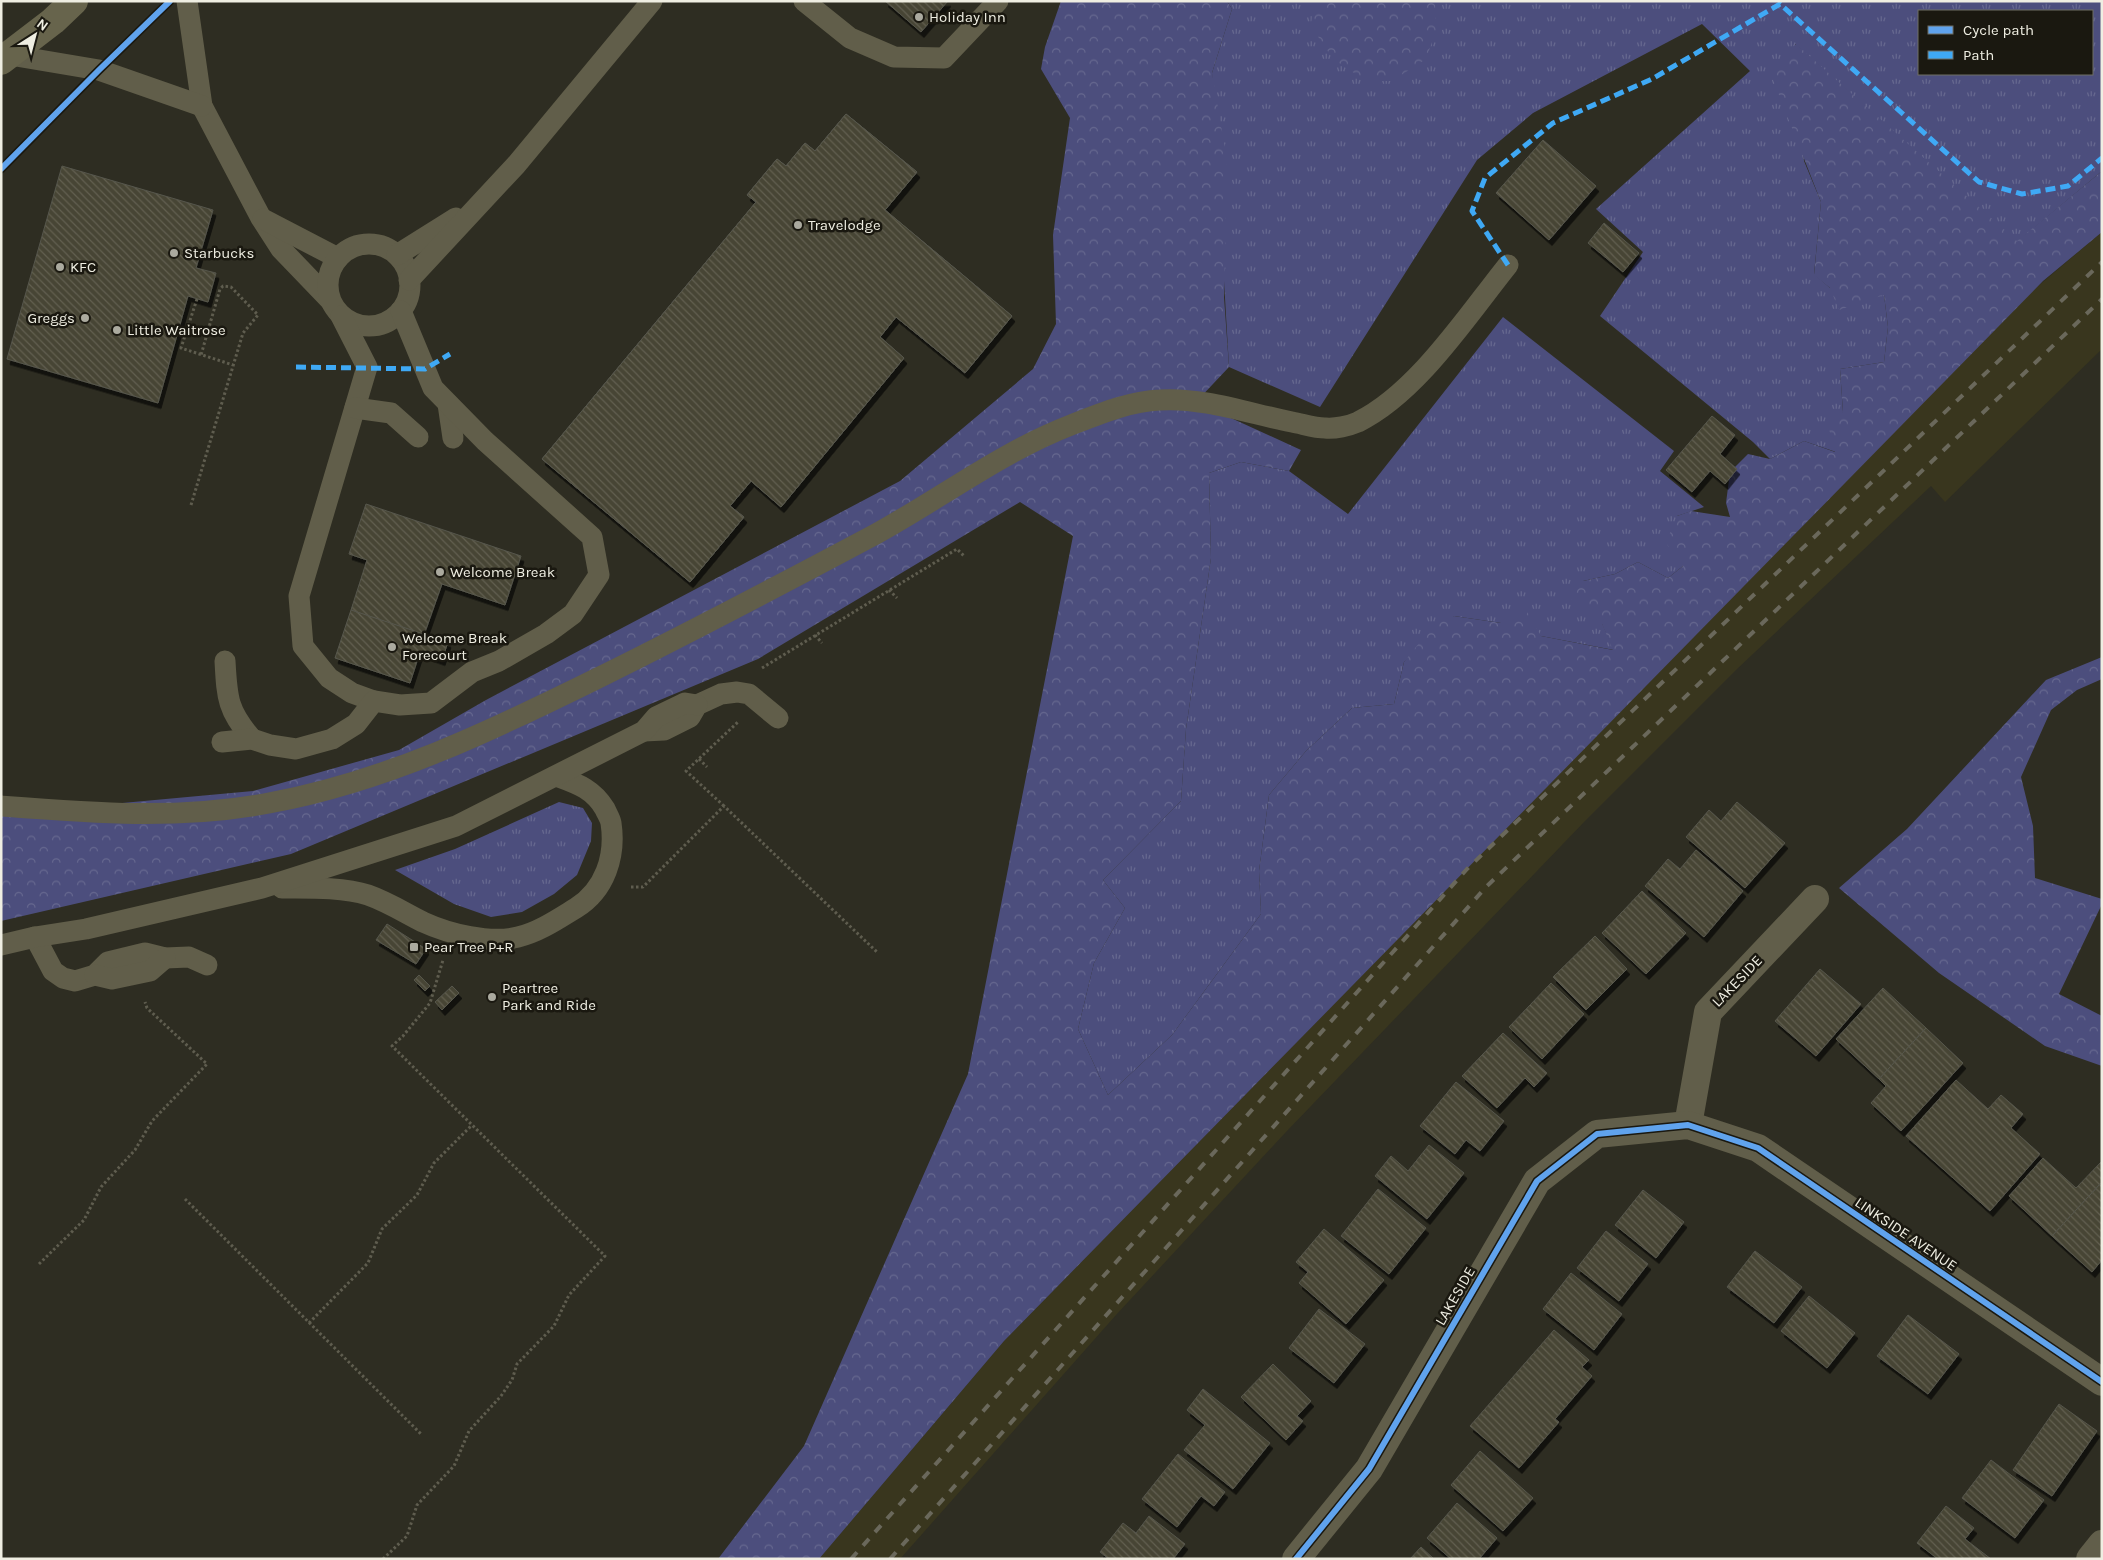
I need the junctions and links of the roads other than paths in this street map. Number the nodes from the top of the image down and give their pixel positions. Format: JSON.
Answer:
{"nodes":[{"id":1,"x":74,"y":1,"type":"edge"},
{"id":2,"x":187,"y":1,"type":"edge"},
{"id":3,"x":652,"y":1,"type":"edge"},
{"id":4,"x":804,"y":1,"type":"edge"},
{"id":5,"x":998,"y":1,"type":"edge"},
{"id":6,"x":6,"y":58,"type":"edge"},
{"id":7,"x":202,"y":106,"type":"junction"},
{"id":8,"x":478,"y":204,"type":"junction"},
{"id":9,"x":261,"y":218,"type":"junction"},
{"id":10,"x":397,"y":256,"type":"junction"},
{"id":11,"x":338,"y":258,"type":"junction"},
{"id":12,"x":1508,"y":265,"type":"dead end"},
{"id":13,"x":409,"y":280,"type":"junction"},
{"id":14,"x":336,"y":308,"type":"junction"},
{"id":15,"x":400,"y":311,"type":"junction"},
{"id":16,"x":448,"y":404,"type":"junction"},
{"id":17,"x":355,"y":408,"type":"junction"},
{"id":18,"x":418,"y":437,"type":"dead end"},
{"id":19,"x":453,"y":438,"type":"dead end"},
{"id":20,"x":485,"y":653,"type":"dead end"},
{"id":21,"x":225,"y":661,"type":"dead end"},
{"id":22,"x":472,"y":672,"type":"junction"},
{"id":23,"x":374,"y":701,"type":"junction"},
{"id":24,"x":778,"y":718,"type":"dead end"},
{"id":25,"x":252,"y":739,"type":"junction"},
{"id":26,"x":222,"y":742,"type":"dead end"},
{"id":27,"x":556,"y":776,"type":"junction"},
{"id":28,"x":1,"y":806,"type":"edge"},
{"id":29,"x":262,"y":888,"type":"junction"},
{"id":30,"x":1815,"y":899,"type":"dead end"},
{"id":31,"x":35,"y":937,"type":"junction"},
{"id":32,"x":1,"y":945,"type":"edge"},
{"id":33,"x":165,"y":958,"type":"junction"},
{"id":34,"x":207,"y":965,"type":"dead end"},
{"id":35,"x":95,"y":975,"type":"junction"},
{"id":36,"x":1688,"y":1125,"type":"junction"},
{"id":37,"x":2102,"y":1382,"type":"edge"},
{"id":38,"x":2102,"y":1544,"type":"edge"},
{"id":39,"x":1296,"y":1559,"type":"edge"},
{"id":40,"x":2090,"y":1559,"type":"edge"}],
"edges":[{"from":1,"to":6,"type":"highway"},
{"from":2,"to":7,"type":"lane"},
{"from":3,"to":8,"type":"lane"},
{"from":4,"to":5,"type":"lane"},
{"from":6,"to":7,"type":"lane"},
{"from":7,"to":9,"type":"lane"},
{"from":8,"to":10,"type":"lane"},
{"from":8,"to":13,"type":"lane"},
{"from":9,"to":11,"type":"lane"},
{"from":9,"to":14,"type":"lane"},
{"from":10,"to":11,"type":"lane"},
{"from":10,"to":13,"type":"lane"},
{"from":11,"to":14,"type":"lane"},
{"from":12,"to":28,"type":"lane"},
{"from":13,"to":15,"type":"lane"},
{"from":14,"to":15,"type":"lane"},
{"from":14,"to":17,"type":"lane"},
{"from":15,"to":16,"type":"lane"},
{"from":16,"to":19,"type":"lane"},
{"from":16,"to":22,"type":"lane"},
{"from":17,"to":18,"type":"lane"},
{"from":17,"to":23,"type":"lane"},
{"from":20,"to":22,"type":"lane"},
{"from":21,"to":25,"type":"lane"},
{"from":22,"to":23,"type":"lane"},
{"from":23,"to":25,"type":"lane"},
{"from":24,"to":27,"type":"lane"},
{"from":25,"to":26,"type":"lane"},
{"from":27,"to":29,"type":"lane"},
{"from":27,"to":29,"type":"lane"},
{"from":29,"to":31,"type":"lane"},
{"from":30,"to":36,"type":"street","name":"LAKESIDE"},
{"from":31,"to":32,"type":"lane"},
{"from":31,"to":35,"type":"lane"},
{"from":33,"to":34,"type":"lane"},
{"from":33,"to":35,"type":"lane"},
{"from":33,"to":35,"type":"lane"},
{"from":36,"to":37,"type":"street","name":"LINKSIDE AVENUE"},
{"from":36,"to":39,"type":"street","name":"LAKESIDE"},
{"from":38,"to":40,"type":"street"}]}
